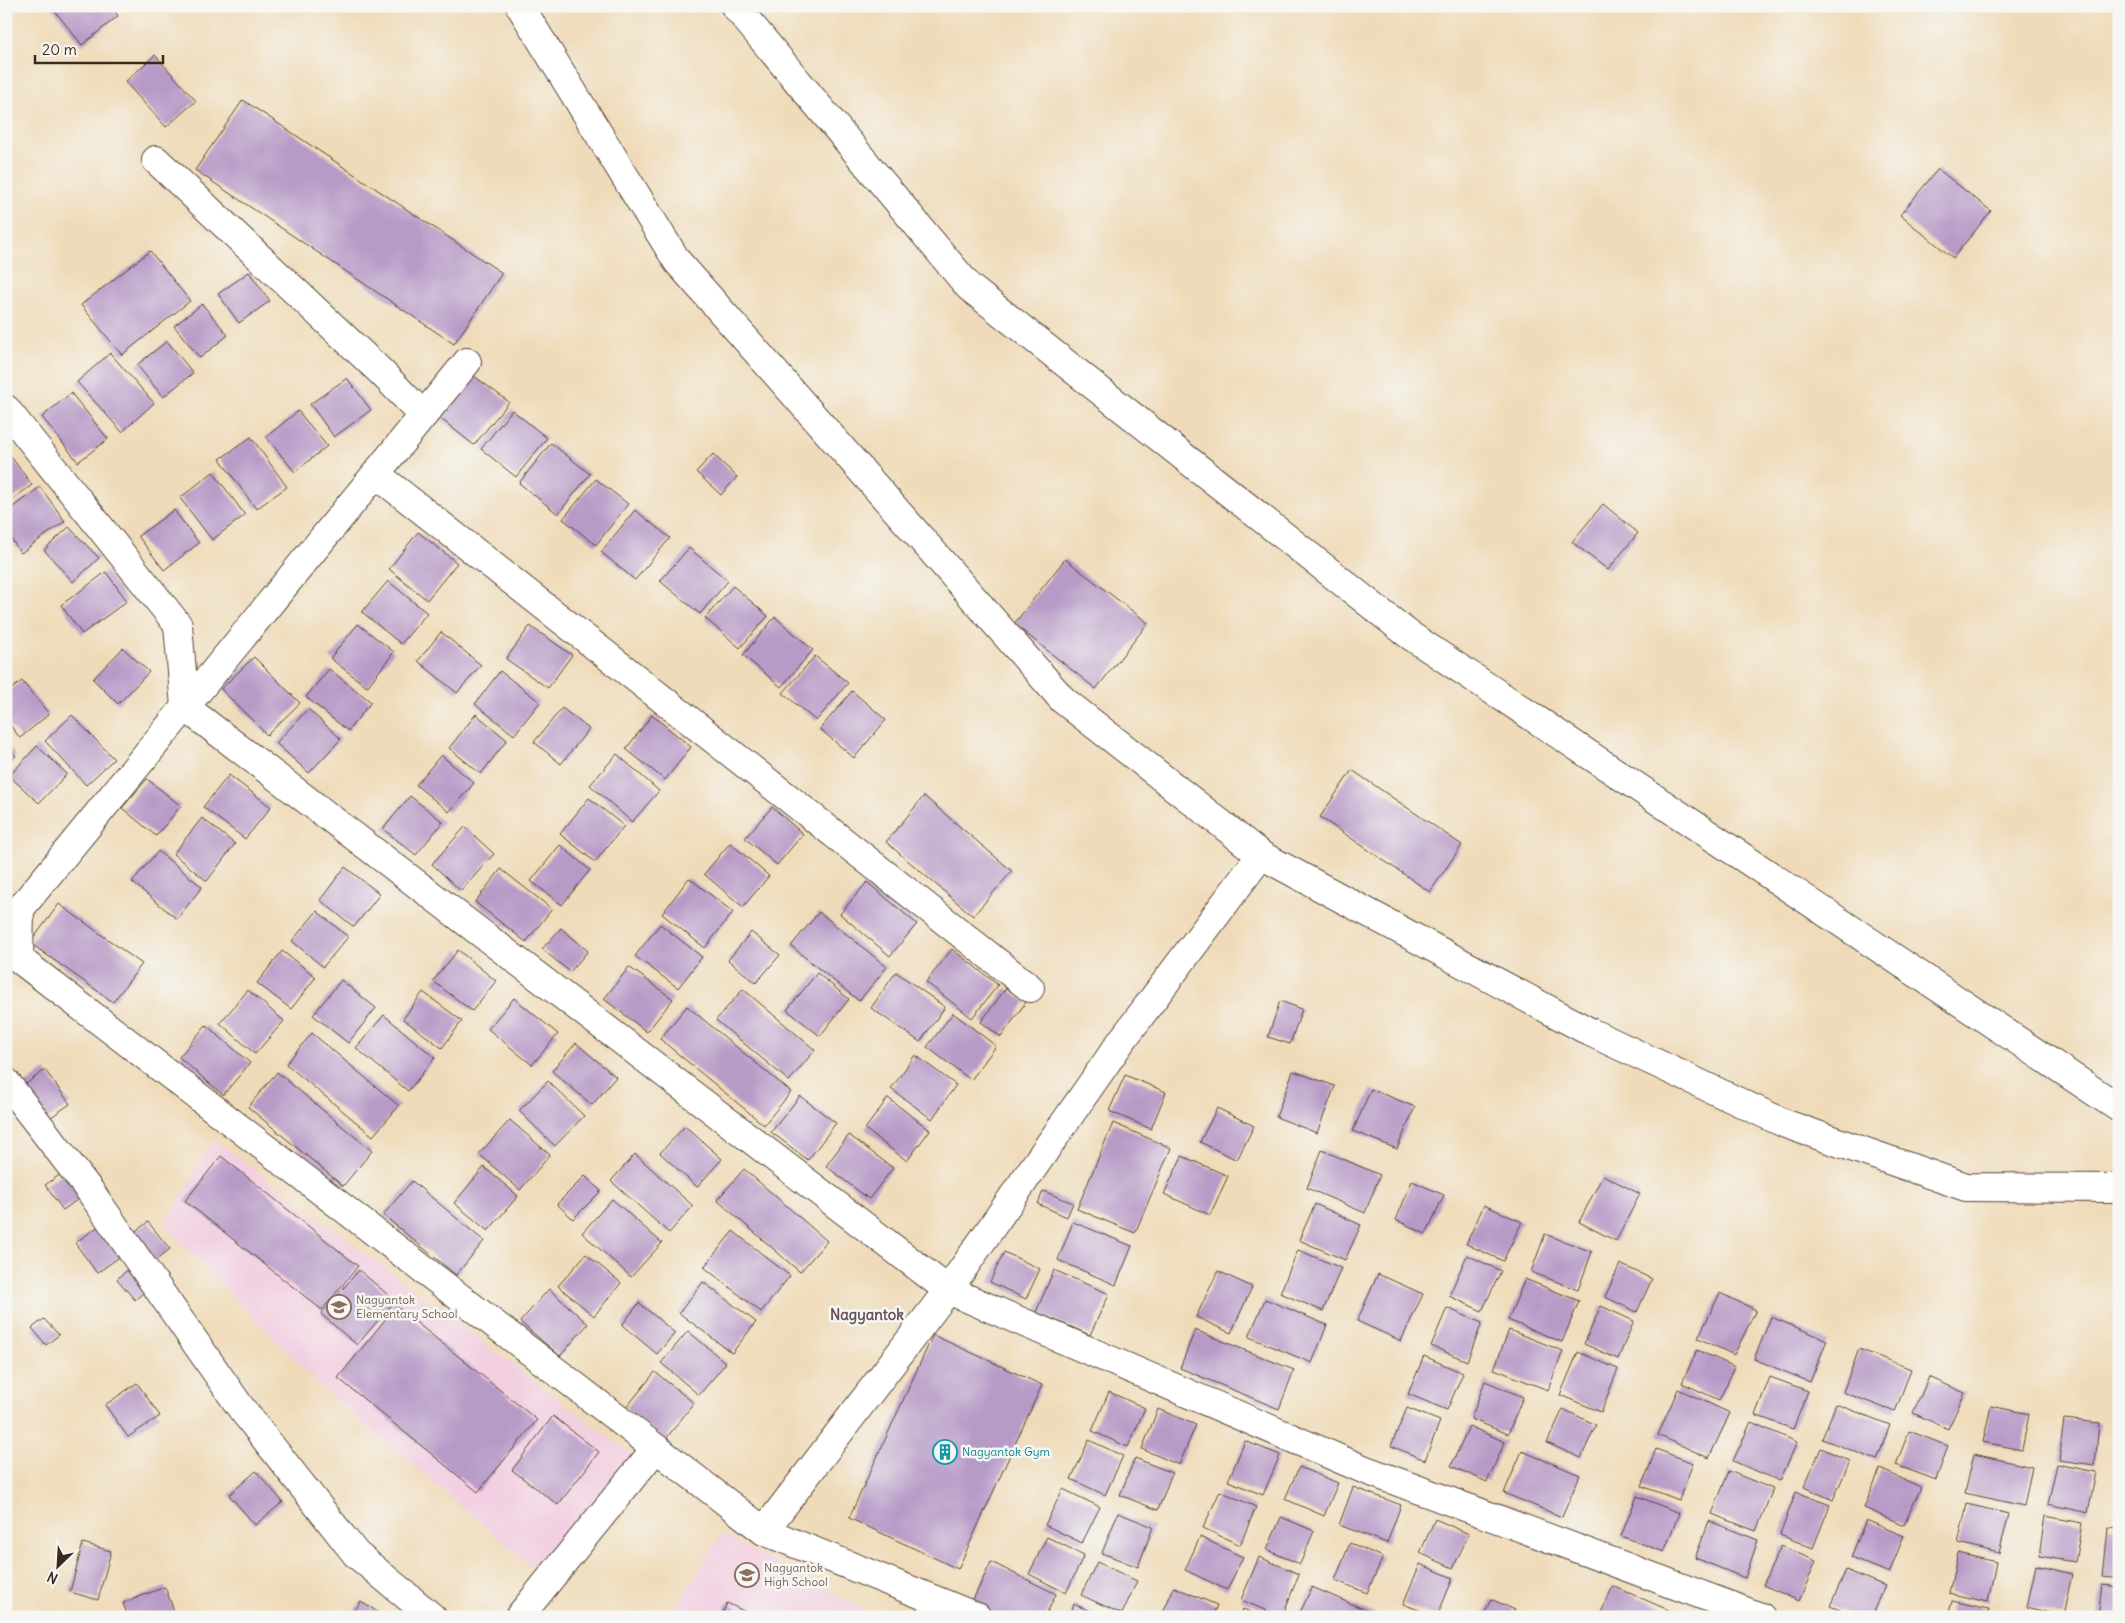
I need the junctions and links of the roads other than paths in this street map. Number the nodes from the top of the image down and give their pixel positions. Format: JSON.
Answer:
{"nodes":[{"id":1,"x":520,"y":6,"type":"edge"},
{"id":2,"x":735,"y":6,"type":"edge"},
{"id":3,"x":156,"y":160,"type":"dead end"},
{"id":4,"x":467,"y":362,"type":"dead end"},
{"id":5,"x":6,"y":409,"type":"edge"},
{"id":6,"x":423,"y":415,"type":"junction"},
{"id":7,"x":376,"y":474,"type":"junction"},
{"id":8,"x":185,"y":707,"type":"junction"},
{"id":9,"x":1261,"y":855,"type":"junction"},
{"id":10,"x":1030,"y":988,"type":"dead end"},
{"id":11,"x":6,"y":1082,"type":"edge"},
{"id":12,"x":2119,"y":1108,"type":"edge"},
{"id":13,"x":2119,"y":1188,"type":"edge"},
{"id":14,"x":948,"y":1290,"type":"junction"},
{"id":15,"x":656,"y":1448,"type":"junction"},
{"id":16,"x":764,"y":1531,"type":"junction"},
{"id":17,"x":432,"y":1617,"type":"edge"},
{"id":18,"x":519,"y":1617,"type":"edge"},
{"id":19,"x":977,"y":1617,"type":"edge"},
{"id":20,"x":1761,"y":1617,"type":"edge"}],
"edges":[{"from":1,"to":9,"type":"street"},
{"from":2,"to":12,"type":"street"},
{"from":3,"to":6,"type":"street"},
{"from":4,"to":6,"type":"street"},
{"from":5,"to":8,"type":"street"},
{"from":6,"to":7,"type":"street"},
{"from":7,"to":8,"type":"street"},
{"from":7,"to":10,"type":"street"},
{"from":8,"to":14,"type":"street"},
{"from":8,"to":15,"type":"street"},
{"from":9,"to":13,"type":"street"},
{"from":9,"to":14,"type":"street"},
{"from":11,"to":17,"type":"street"},
{"from":14,"to":16,"type":"street"},
{"from":14,"to":20,"type":"street"},
{"from":15,"to":16,"type":"street"},
{"from":15,"to":18,"type":"street"},
{"from":16,"to":19,"type":"street"}]}
